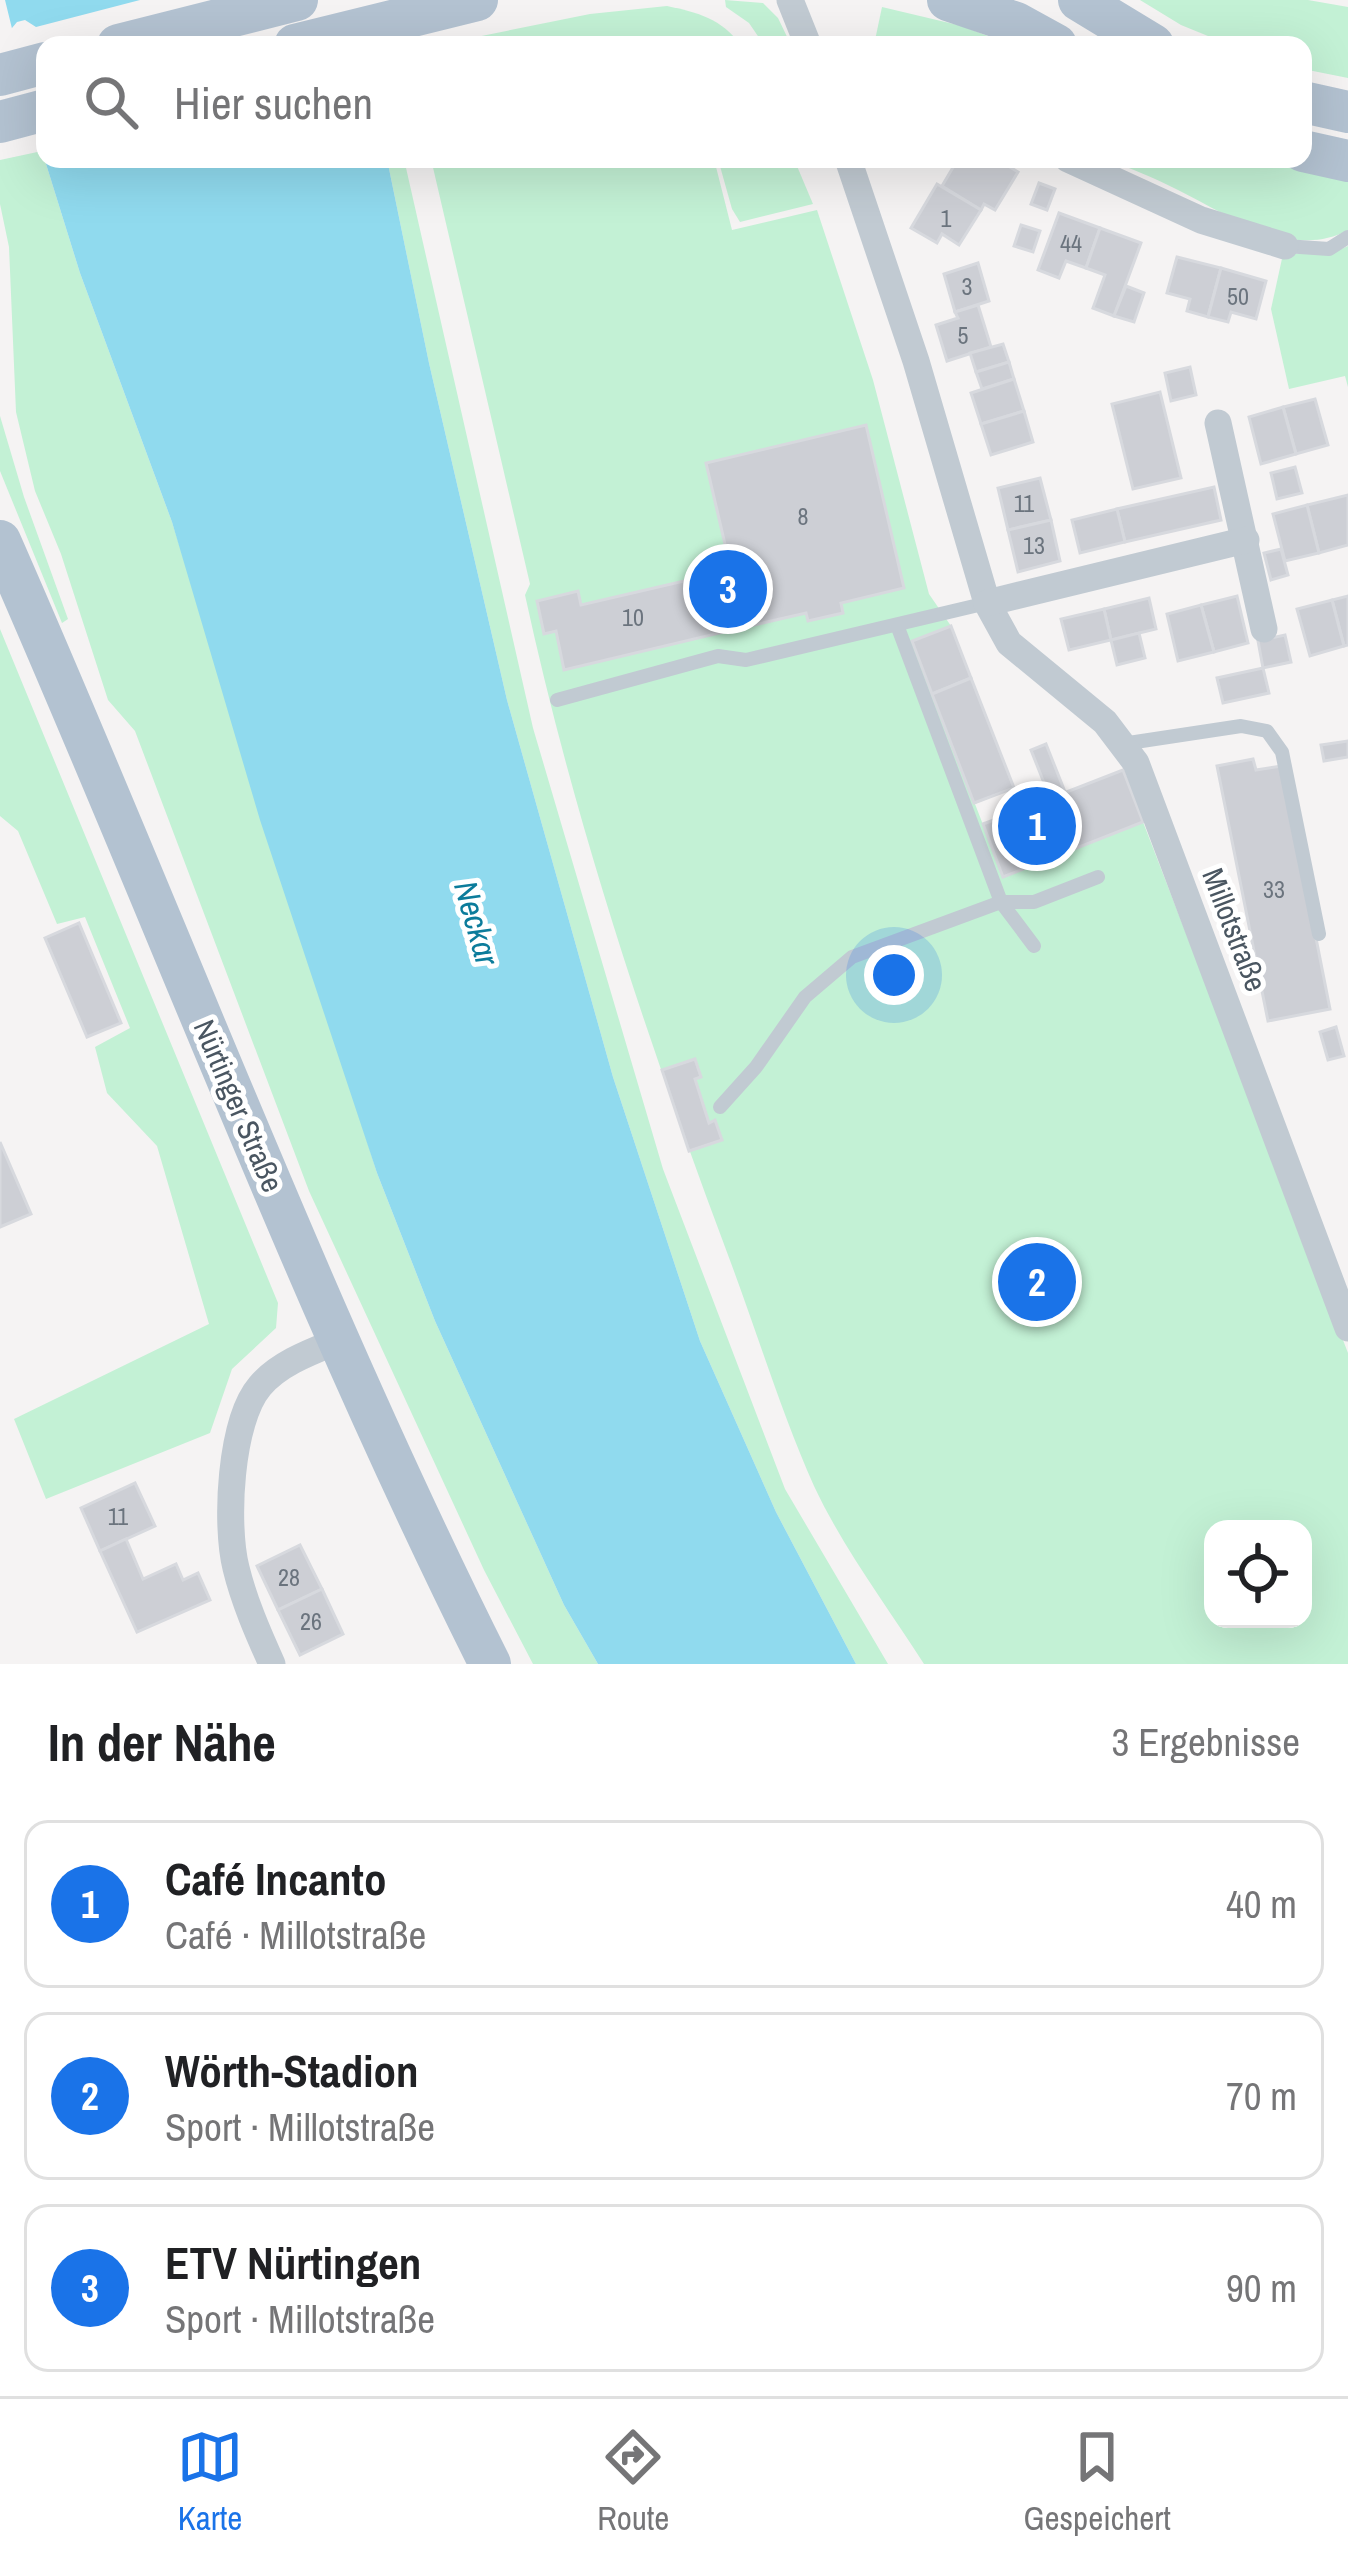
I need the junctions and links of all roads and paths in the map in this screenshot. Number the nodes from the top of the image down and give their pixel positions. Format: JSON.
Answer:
{"nodes":[{"id":1,"x":298,"y":0,"type":"edge"},
{"id":2,"x":477,"y":0,"type":"edge"},
{"id":3,"x":790,"y":0,"type":"edge"},
{"id":4,"x":949,"y":0,"type":"edge"},
{"id":5,"x":1079,"y":0,"type":"edge"},
{"id":6,"x":154,"y":36,"type":"edge"},
{"id":7,"x":331,"y":36,"type":"edge"},
{"id":8,"x":804,"y":36,"type":"edge"},
{"id":9,"x":1040,"y":36,"type":"edge"},
{"id":10,"x":1139,"y":36,"type":"edge"},
{"id":11,"x":36,"y":65,"type":"edge"},
{"id":12,"x":0,"y":75,"type":"edge"},
{"id":13,"x":1312,"y":104,"type":"edge"},
{"id":14,"x":36,"y":112,"type":"edge"},
{"id":15,"x":1348,"y":112,"type":"edge"},
{"id":16,"x":0,"y":122,"type":"edge"},
{"id":17,"x":1312,"y":153,"type":"edge"},
{"id":18,"x":1348,"y":161,"type":"edge"},
{"id":19,"x":851,"y":168,"type":"edge"},
{"id":20,"x":1088,"y":168,"type":"edge"},
{"id":21,"x":1348,"y":237,"type":"edge"},
{"id":22,"x":1285,"y":246,"type":"joint"},
{"id":23,"x":1219,"y":423,"type":"dead end"},
{"id":24,"x":1246,"y":540,"type":"junction"},
{"id":25,"x":0,"y":541,"type":"edge"},
{"id":26,"x":987,"y":603,"type":"junction"},
{"id":27,"x":897,"y":625,"type":"junction"},
{"id":28,"x":1264,"y":629,"type":"dead end"},
{"id":29,"x":557,"y":700,"type":"dead end"},
{"id":30,"x":1122,"y":744,"type":"junction"},
{"id":31,"x":1098,"y":878,"type":"dead end"},
{"id":32,"x":1001,"y":902,"type":"junction"},
{"id":33,"x":1319,"y":934,"type":"dead end"},
{"id":34,"x":1034,"y":946,"type":"dead end"},
{"id":35,"x":720,"y":1107,"type":"dead end"},
{"id":36,"x":1348,"y":1328,"type":"edge"},
{"id":37,"x":340,"y":1340,"type":"junction"},
{"id":38,"x":272,"y":1664,"type":"edge"},
{"id":39,"x":490,"y":1664,"type":"edge"}],
"edges":[{"from":1,"to":6,"type":"main road"},
{"from":2,"to":7,"type":"main road"},
{"from":3,"to":8,"type":"street"},
{"from":4,"to":9,"type":"main road"},
{"from":5,"to":10,"type":"main road"},
{"from":11,"to":12,"type":"main road"},
{"from":13,"to":15,"type":"main road"},
{"from":14,"to":16,"type":"main road"},
{"from":17,"to":18,"type":"main road"},
{"from":19,"to":26,"type":"street","name":"Millotstraße"},
{"from":20,"to":22,"type":"street"},
{"from":21,"to":22,"type":"lane"},
{"from":23,"to":24,"type":"street"},
{"from":24,"to":26,"type":"street"},
{"from":24,"to":28,"type":"street"},
{"from":25,"to":37,"type":"main road","name":"Nürtinger Straße"},
{"from":26,"to":27,"type":"lane"},
{"from":26,"to":30,"type":"street","name":"Millotstraße"},
{"from":27,"to":29,"type":"lane"},
{"from":27,"to":32,"type":"lane"},
{"from":30,"to":33,"type":"lane"},
{"from":30,"to":36,"type":"street","name":"Millotstraße"},
{"from":31,"to":32,"type":"lane"},
{"from":32,"to":34,"type":"lane"},
{"from":32,"to":35,"type":"lane"},
{"from":37,"to":38,"type":"street"},
{"from":37,"to":39,"type":"main road","name":"Nürtinger Straße"}]}
